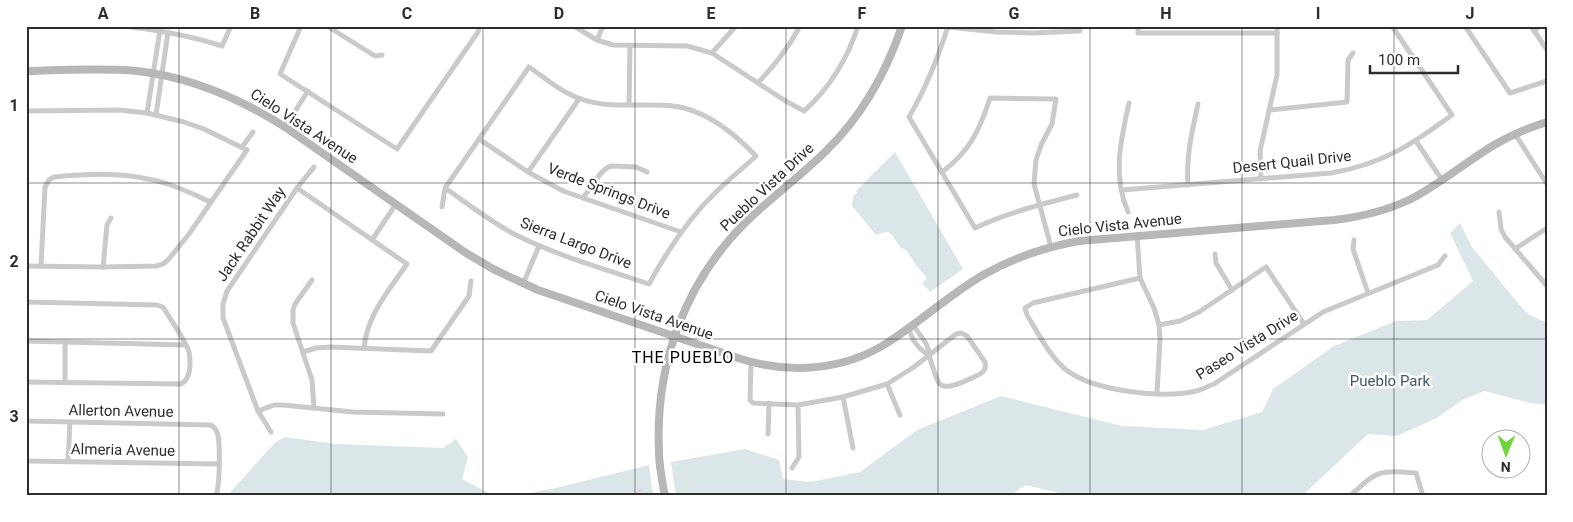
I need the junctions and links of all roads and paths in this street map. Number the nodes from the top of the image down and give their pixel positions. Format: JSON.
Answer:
{"nodes":[{"id":1,"x":123,"y":26,"type":"edge"},
{"id":2,"x":231,"y":26,"type":"edge"},
{"id":3,"x":301,"y":26,"type":"edge"},
{"id":4,"x":327,"y":26,"type":"edge"},
{"id":5,"x":480,"y":26,"type":"edge"},
{"id":6,"x":574,"y":26,"type":"edge"},
{"id":7,"x":603,"y":26,"type":"edge"},
{"id":8,"x":736,"y":26,"type":"edge"},
{"id":9,"x":800,"y":26,"type":"edge"},
{"id":10,"x":858,"y":26,"type":"edge"},
{"id":11,"x":902,"y":26,"type":"edge"},
{"id":12,"x":948,"y":26,"type":"edge"},
{"id":13,"x":1138,"y":26,"type":"edge"},
{"id":14,"x":1210,"y":26,"type":"edge"},
{"id":15,"x":1278,"y":26,"type":"edge"},
{"id":16,"x":1392,"y":26,"type":"edge"},
{"id":17,"x":1465,"y":26,"type":"edge"},
{"id":18,"x":1540,"y":26,"type":"edge"},
{"id":19,"x":1532,"y":28,"type":"edge"},
{"id":20,"x":160,"y":30,"type":"junction"},
{"id":21,"x":1080,"y":31,"type":"dead end"},
{"id":22,"x":168,"y":32,"type":"junction"},
{"id":23,"x":1210,"y":33,"type":"junction"},
{"id":24,"x":1277,"y":33,"type":"junction"},
{"id":25,"x":597,"y":40,"type":"junction"},
{"id":26,"x":630,"y":46,"type":"junction"},
{"id":27,"x":1547,"y":50,"type":"edge"},
{"id":28,"x":712,"y":53,"type":"junction"},
{"id":29,"x":1353,"y":53,"type":"dead end"},
{"id":30,"x":382,"y":55,"type":"dead end"},
{"id":31,"x":26,"y":71,"type":"edge"},
{"id":32,"x":153,"y":74,"type":"junction"},
{"id":33,"x":163,"y":75,"type":"junction"},
{"id":34,"x":1547,"y":81,"type":"edge"},
{"id":35,"x":758,"y":83,"type":"junction"},
{"id":36,"x":308,"y":92,"type":"junction"},
{"id":37,"x":579,"y":99,"type":"junction"},
{"id":38,"x":1129,"y":103,"type":"dead end"},
{"id":39,"x":1198,"y":104,"type":"dead end"},
{"id":40,"x":629,"y":105,"type":"junction"},
{"id":41,"x":1269,"y":110,"type":"junction"},
{"id":42,"x":26,"y":111,"type":"edge"},
{"id":43,"x":147,"y":113,"type":"junction"},
{"id":44,"x":156,"y":115,"type":"junction"},
{"id":45,"x":1547,"y":122,"type":"edge"},
{"id":46,"x":285,"y":126,"type":"junction"},
{"id":47,"x":253,"y":132,"type":"dead end"},
{"id":48,"x":1516,"y":134,"type":"junction"},
{"id":49,"x":479,"y":139,"type":"junction"},
{"id":50,"x":1416,"y":141,"type":"junction"},
{"id":51,"x":242,"y":147,"type":"junction"},
{"id":52,"x":314,"y":167,"type":"dead end"},
{"id":53,"x":528,"y":172,"type":"junction"},
{"id":54,"x":647,"y":172,"type":"dead end"},
{"id":55,"x":942,"y":172,"type":"junction"},
{"id":56,"x":1261,"y":178,"type":"junction"},
{"id":57,"x":1442,"y":180,"type":"junction"},
{"id":58,"x":1547,"y":184,"type":"edge"},
{"id":59,"x":1188,"y":185,"type":"junction"},
{"id":60,"x":297,"y":188,"type":"junction"},
{"id":61,"x":445,"y":188,"type":"junction"},
{"id":62,"x":1122,"y":190,"type":"junction"},
{"id":63,"x":1077,"y":195,"type":"dead end"},
{"id":64,"x":583,"y":198,"type":"junction"},
{"id":65,"x":211,"y":202,"type":"junction"},
{"id":66,"x":396,"y":204,"type":"junction"},
{"id":67,"x":1039,"y":205,"type":"junction"},
{"id":68,"x":442,"y":207,"type":"dead end"},
{"id":69,"x":1128,"y":212,"type":"dead end"},
{"id":70,"x":1500,"y":212,"type":"dead end"},
{"id":71,"x":111,"y":218,"type":"dead end"},
{"id":72,"x":1547,"y":228,"type":"edge"},
{"id":73,"x":681,"y":232,"type":"junction"},
{"id":74,"x":1137,"y":236,"type":"junction"},
{"id":75,"x":372,"y":240,"type":"junction"},
{"id":76,"x":1354,"y":240,"type":"dead end"},
{"id":77,"x":539,"y":246,"type":"junction"},
{"id":78,"x":1051,"y":247,"type":"junction"},
{"id":79,"x":1515,"y":249,"type":"junction"},
{"id":80,"x":1215,"y":254,"type":"dead end"},
{"id":81,"x":1445,"y":256,"type":"dead end"},
{"id":82,"x":26,"y":266,"type":"edge"},
{"id":83,"x":41,"y":266,"type":"junction"},
{"id":84,"x":103,"y":267,"type":"junction"},
{"id":85,"x":1140,"y":278,"type":"junction"},
{"id":86,"x":312,"y":280,"type":"dead end"},
{"id":87,"x":471,"y":281,"type":"dead end"},
{"id":88,"x":524,"y":284,"type":"junction"},
{"id":89,"x":1547,"y":286,"type":"edge"},
{"id":90,"x":1232,"y":290,"type":"junction"},
{"id":91,"x":1368,"y":293,"type":"junction"},
{"id":92,"x":26,"y":302,"type":"edge"},
{"id":93,"x":1304,"y":324,"type":"junction"},
{"id":94,"x":1159,"y":325,"type":"junction"},
{"id":95,"x":909,"y":327,"type":"junction"},
{"id":96,"x":674,"y":336,"type":"junction"},
{"id":97,"x":922,"y":338,"type":"junction"},
{"id":98,"x":26,"y":342,"type":"edge"},
{"id":99,"x":65,"y":342,"type":"junction"},
{"id":100,"x":916,"y":343,"type":"junction"},
{"id":101,"x":186,"y":345,"type":"junction"},
{"id":102,"x":364,"y":348,"type":"junction"},
{"id":103,"x":303,"y":352,"type":"junction"},
{"id":104,"x":930,"y":355,"type":"junction"},
{"id":105,"x":751,"y":362,"type":"junction"},
{"id":106,"x":26,"y":382,"type":"edge"},
{"id":107,"x":64,"y":382,"type":"junction"},
{"id":108,"x":887,"y":384,"type":"junction"},
{"id":109,"x":1158,"y":393,"type":"junction"},
{"id":110,"x":843,"y":397,"type":"junction"},
{"id":111,"x":769,"y":403,"type":"junction"},
{"id":112,"x":798,"y":405,"type":"junction"},
{"id":113,"x":314,"y":408,"type":"junction"},
{"id":114,"x":258,"y":411,"type":"junction"},
{"id":115,"x":443,"y":414,"type":"dead end"},
{"id":116,"x":900,"y":415,"type":"dead end"},
{"id":117,"x":26,"y":422,"type":"edge"},
{"id":118,"x":70,"y":422,"type":"junction"},
{"id":119,"x":271,"y":432,"type":"dead end"},
{"id":120,"x":768,"y":434,"type":"dead end"},
{"id":121,"x":852,"y":448,"type":"dead end"},
{"id":122,"x":26,"y":461,"type":"edge"},
{"id":123,"x":68,"y":462,"type":"junction"},
{"id":124,"x":219,"y":464,"type":"junction"},
{"id":125,"x":792,"y":468,"type":"dead end"},
{"id":126,"x":216,"y":496,"type":"edge"},
{"id":127,"x":665,"y":496,"type":"edge"},
{"id":128,"x":1350,"y":496,"type":"edge"},
{"id":129,"x":1423,"y":496,"type":"edge"}],
"edges":[{"from":1,"to":20,"type":"street"},
{"from":2,"to":22,"type":"street"},
{"from":3,"to":36,"type":"street"},
{"from":4,"to":30,"type":"street"},
{"from":5,"to":36,"type":"street"},
{"from":6,"to":25,"type":"street"},
{"from":7,"to":25,"type":"street"},
{"from":8,"to":28,"type":"street"},
{"from":9,"to":35,"type":"street"},
{"from":10,"to":35,"type":"street"},
{"from":11,"to":96,"type":"street","name":"Pueblo Vista Drive"},
{"from":12,"to":21,"type":"street"},
{"from":12,"to":55,"type":"street"},
{"from":13,"to":23,"type":"street"},
{"from":14,"to":23,"type":"street"},
{"from":15,"to":24,"type":"street"},
{"from":16,"to":50,"type":"street","name":"Desert Quail Drive"},
{"from":17,"to":34,"type":"street"},
{"from":18,"to":19,"type":"street"},
{"from":19,"to":27,"type":"street"},
{"from":20,"to":22,"type":"street"},
{"from":20,"to":32,"type":"street"},
{"from":22,"to":33,"type":"street"},
{"from":23,"to":24,"type":"street"},
{"from":24,"to":41,"type":"street"},
{"from":25,"to":26,"type":"street"},
{"from":26,"to":28,"type":"street"},
{"from":26,"to":40,"type":"street"},
{"from":28,"to":35,"type":"street"},
{"from":29,"to":41,"type":"street"},
{"from":31,"to":32,"type":"street","name":"Cielo Vista Avenue"},
{"from":32,"to":33,"type":"street","name":"Cielo Vista Avenue"},
{"from":32,"to":43,"type":"street"},
{"from":33,"to":44,"type":"street"},
{"from":33,"to":46,"type":"street","name":"Cielo Vista Avenue"},
{"from":36,"to":46,"type":"street"},
{"from":37,"to":40,"type":"street"},
{"from":37,"to":49,"type":"street"},
{"from":37,"to":53,"type":"street"},
{"from":38,"to":62,"type":"street"},
{"from":39,"to":59,"type":"street"},
{"from":40,"to":73,"type":"street"},
{"from":41,"to":56,"type":"street"},
{"from":42,"to":43,"type":"street"},
{"from":43,"to":44,"type":"street"},
{"from":44,"to":51,"type":"street"},
{"from":45,"to":48,"type":"street","name":"Cielo Vista Avenue"},
{"from":46,"to":66,"type":"street","name":"Cielo Vista Avenue"},
{"from":47,"to":51,"type":"street"},
{"from":48,"to":57,"type":"street","name":"Cielo Vista Avenue"},
{"from":48,"to":58,"type":"street"},
{"from":49,"to":53,"type":"street","name":"Verde Springs Drive"},
{"from":49,"to":61,"type":"street"},
{"from":50,"to":56,"type":"street","name":"Desert Quail Drive"},
{"from":50,"to":57,"type":"street"},
{"from":51,"to":65,"type":"street"},
{"from":52,"to":60,"type":"street","name":"Jack Rabbit Way"},
{"from":53,"to":64,"type":"street","name":"Verde Springs Drive"},
{"from":54,"to":64,"type":"street"},
{"from":55,"to":67,"type":"street"},
{"from":55,"to":67,"type":"street"},
{"from":56,"to":59,"type":"street","name":"Desert Quail Drive"},
{"from":57,"to":74,"type":"street","name":"Cielo Vista Avenue"},
{"from":59,"to":62,"type":"street","name":"Desert Quail Drive"},
{"from":60,"to":75,"type":"street"},
{"from":60,"to":114,"type":"street","name":"Jack Rabbit Way"},
{"from":61,"to":68,"type":"street"},
{"from":61,"to":77,"type":"street","name":"Sierra Largo Drive"},
{"from":62,"to":69,"type":"street"},
{"from":63,"to":67,"type":"street"},
{"from":64,"to":73,"type":"street","name":"Verde Springs Drive"},
{"from":65,"to":83,"type":"street"},
{"from":65,"to":84,"type":"street"},
{"from":66,"to":75,"type":"street"},
{"from":66,"to":88,"type":"street","name":"Cielo Vista Avenue"},
{"from":67,"to":78,"type":"street"},
{"from":70,"to":79,"type":"street"},
{"from":71,"to":84,"type":"street"},
{"from":72,"to":79,"type":"street"},
{"from":73,"to":77,"type":"street","name":"Sierra Largo Drive"},
{"from":74,"to":78,"type":"street","name":"Cielo Vista Avenue"},
{"from":74,"to":85,"type":"street"},
{"from":75,"to":102,"type":"street"},
{"from":76,"to":91,"type":"street"},
{"from":77,"to":88,"type":"street"},
{"from":78,"to":95,"type":"street","name":"Cielo Vista Avenue"},
{"from":79,"to":89,"type":"street"},
{"from":80,"to":90,"type":"street"},
{"from":81,"to":91,"type":"street","name":"Paseo Vista Drive"},
{"from":82,"to":83,"type":"street"},
{"from":83,"to":84,"type":"street"},
{"from":85,"to":94,"type":"street"},
{"from":85,"to":109,"type":"street","name":"Paseo Vista Drive"},
{"from":86,"to":103,"type":"street"},
{"from":87,"to":102,"type":"street"},
{"from":88,"to":96,"type":"street","name":"Cielo Vista Avenue"},
{"from":90,"to":93,"type":"street"},
{"from":90,"to":94,"type":"street"},
{"from":91,"to":93,"type":"street","name":"Paseo Vista Drive"},
{"from":92,"to":101,"type":"street"},
{"from":93,"to":109,"type":"street","name":"Paseo Vista Drive"},
{"from":94,"to":109,"type":"street"},
{"from":95,"to":97,"type":"street"},
{"from":95,"to":100,"type":"street"},
{"from":95,"to":105,"type":"street","name":"Cielo Vista Avenue"},
{"from":96,"to":105,"type":"street","name":"Cielo Vista Avenue"},
{"from":96,"to":127,"type":"street","name":"Pueblo Vista Drive"},
{"from":97,"to":100,"type":"street"},
{"from":97,"to":104,"type":"street"},
{"from":98,"to":99,"type":"street"},
{"from":99,"to":101,"type":"street"},
{"from":99,"to":107,"type":"street"},
{"from":100,"to":104,"type":"street"},
{"from":101,"to":107,"type":"street"},
{"from":102,"to":103,"type":"street"},
{"from":103,"to":113,"type":"street"},
{"from":104,"to":104,"type":"street"},
{"from":104,"to":108,"type":"street"},
{"from":105,"to":111,"type":"street"},
{"from":106,"to":107,"type":"street"},
{"from":108,"to":110,"type":"street"},
{"from":108,"to":116,"type":"street"},
{"from":110,"to":112,"type":"street"},
{"from":110,"to":121,"type":"street"},
{"from":111,"to":112,"type":"street"},
{"from":111,"to":120,"type":"street"},
{"from":112,"to":125,"type":"street"},
{"from":113,"to":114,"type":"street"},
{"from":113,"to":115,"type":"street"},
{"from":114,"to":119,"type":"street","name":"Jack Rabbit Way"},
{"from":117,"to":118,"type":"street","name":"Allerton Avenue"},
{"from":118,"to":123,"type":"street"},
{"from":118,"to":124,"type":"street","name":"Allerton Avenue"},
{"from":122,"to":123,"type":"street","name":"Almeria Avenue"},
{"from":123,"to":124,"type":"street","name":"Almeria Avenue"},
{"from":124,"to":126,"type":"street"},
{"from":128,"to":129,"type":"street"}]}
